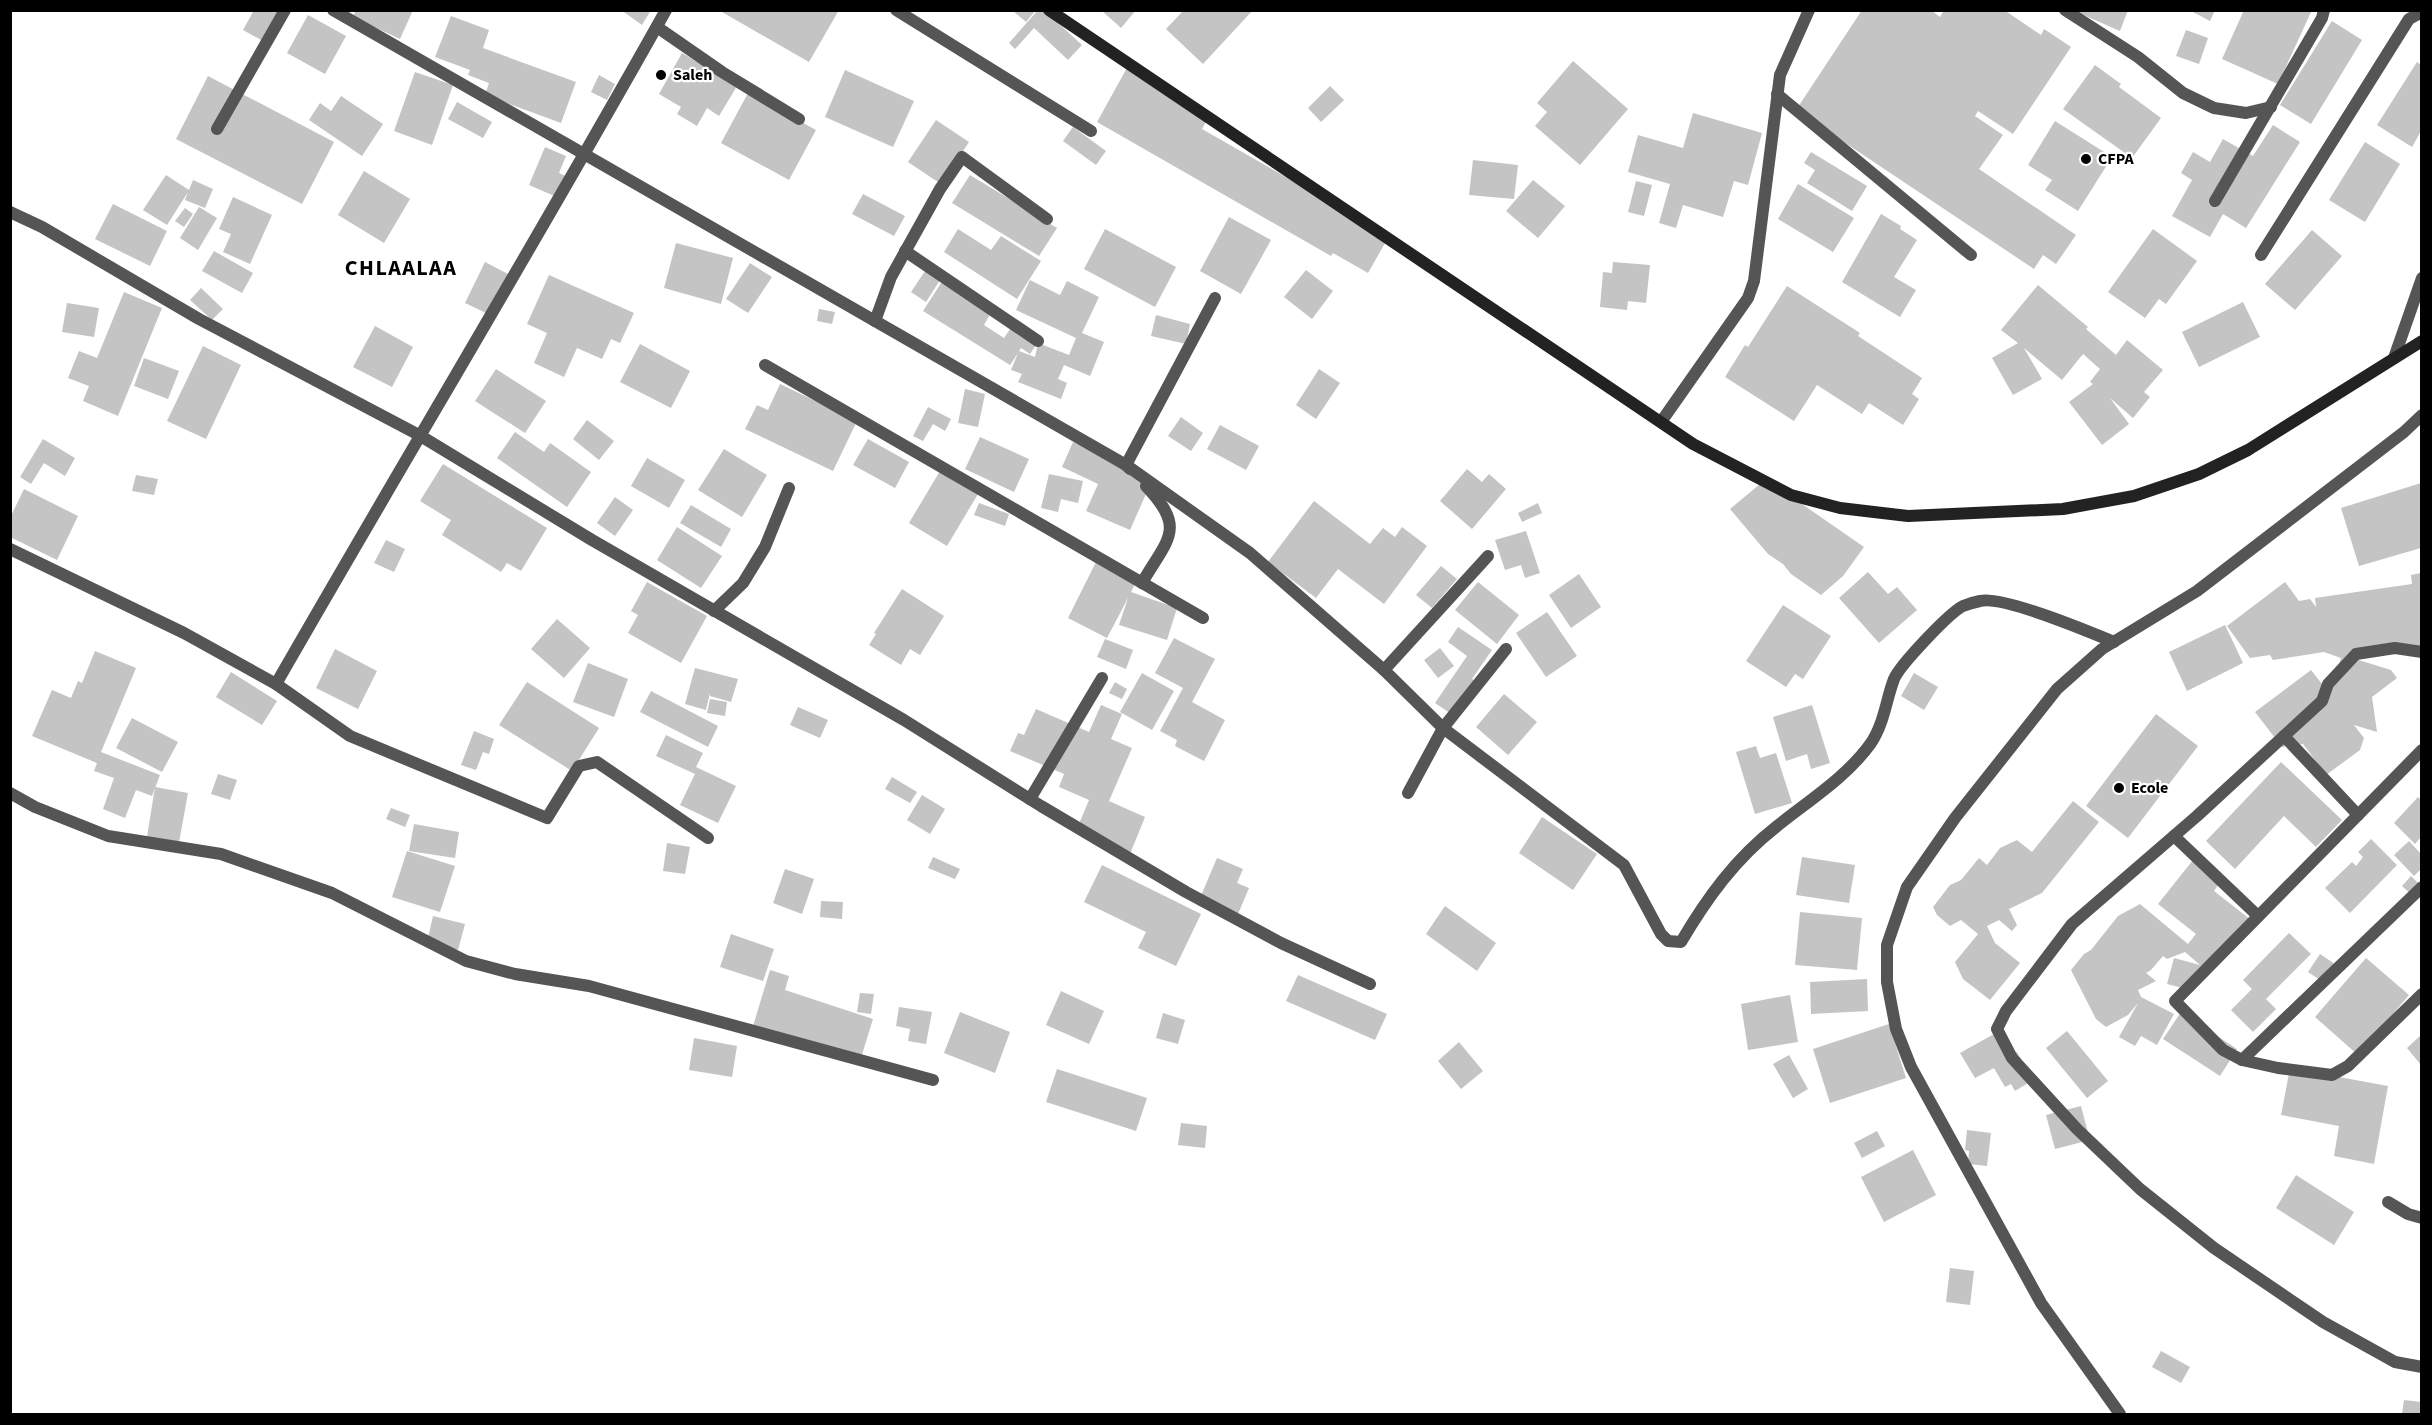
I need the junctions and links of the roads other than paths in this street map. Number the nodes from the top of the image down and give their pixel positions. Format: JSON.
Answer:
{"nodes":[{"id":1,"x":285,"y":10,"type":"edge"},
{"id":2,"x":333,"y":10,"type":"edge"},
{"id":3,"x":666,"y":10,"type":"edge"},
{"id":4,"x":896,"y":10,"type":"edge"},
{"id":5,"x":1049,"y":10,"type":"edge"},
{"id":6,"x":1809,"y":10,"type":"edge"},
{"id":7,"x":2065,"y":10,"type":"edge"},
{"id":8,"x":2324,"y":10,"type":"edge"},
{"id":9,"x":2421,"y":12,"type":"edge"},
{"id":10,"x":657,"y":27,"type":"junction"},
{"id":11,"x":1777,"y":94,"type":"junction"},
{"id":12,"x":2271,"y":106,"type":"junction"},
{"id":13,"x":799,"y":119,"type":"dead end"},
{"id":14,"x":217,"y":129,"type":"dead end"},
{"id":15,"x":1091,"y":131,"type":"dead end"},
{"id":16,"x":585,"y":156,"type":"junction"},
{"id":17,"x":2216,"y":201,"type":"dead end"},
{"id":18,"x":10,"y":212,"type":"edge"},
{"id":19,"x":1047,"y":219,"type":"dead end"},
{"id":20,"x":905,"y":251,"type":"junction"},
{"id":21,"x":1971,"y":255,"type":"dead end"},
{"id":22,"x":2260,"y":255,"type":"dead end"},
{"id":23,"x":2421,"y":278,"type":"edge"},
{"id":24,"x":1215,"y":298,"type":"dead end"},
{"id":25,"x":875,"y":321,"type":"junction"},
{"id":26,"x":1038,"y":341,"type":"dead end"},
{"id":27,"x":2421,"y":341,"type":"edge"},
{"id":28,"x":2394,"y":358,"type":"junction"},
{"id":29,"x":765,"y":365,"type":"dead end"},
{"id":30,"x":2421,"y":415,"type":"edge"},
{"id":31,"x":1661,"y":422,"type":"junction"},
{"id":32,"x":419,"y":435,"type":"junction"},
{"id":33,"x":1126,"y":465,"type":"junction"},
{"id":34,"x":789,"y":488,"type":"dead end"},
{"id":35,"x":10,"y":549,"type":"edge"},
{"id":36,"x":1488,"y":556,"type":"dead end"},
{"id":37,"x":1142,"y":583,"type":"junction"},
{"id":38,"x":714,"y":611,"type":"junction"},
{"id":39,"x":1203,"y":618,"type":"dead end"},
{"id":40,"x":2114,"y":642,"type":"junction"},
{"id":41,"x":1506,"y":649,"type":"dead end"},
{"id":42,"x":2421,"y":652,"type":"edge"},
{"id":43,"x":1384,"y":670,"type":"junction"},
{"id":44,"x":1102,"y":678,"type":"dead end"},
{"id":45,"x":276,"y":684,"type":"junction"},
{"id":46,"x":1443,"y":728,"type":"junction"},
{"id":47,"x":2284,"y":736,"type":"junction"},
{"id":48,"x":2421,"y":750,"type":"edge"},
{"id":49,"x":1408,"y":793,"type":"dead end"},
{"id":50,"x":10,"y":794,"type":"edge"},
{"id":51,"x":1030,"y":799,"type":"junction"},
{"id":52,"x":2358,"y":815,"type":"junction"},
{"id":53,"x":2174,"y":836,"type":"junction"},
{"id":54,"x":708,"y":838,"type":"dead end"},
{"id":55,"x":2421,"y":887,"type":"edge"},
{"id":56,"x":2258,"y":916,"type":"junction"},
{"id":57,"x":1370,"y":984,"type":"dead end"},
{"id":58,"x":2421,"y":994,"type":"edge"},
{"id":59,"x":2242,"y":1060,"type":"junction"},
{"id":60,"x":933,"y":1080,"type":"dead end"},
{"id":61,"x":2388,"y":1202,"type":"dead end"},
{"id":62,"x":2421,"y":1218,"type":"edge"},
{"id":63,"x":2421,"y":1367,"type":"edge"},
{"id":64,"x":2120,"y":1414,"type":"edge"}],
"edges":[{"from":1,"to":14,"type":"street"},
{"from":2,"to":16,"type":"street"},
{"from":3,"to":10,"type":"street"},
{"from":4,"to":15,"type":"street"},
{"from":5,"to":31,"type":"main road"},
{"from":6,"to":11,"type":"street"},
{"from":7,"to":12,"type":"street"},
{"from":8,"to":12,"type":"street"},
{"from":9,"to":22,"type":"street"},
{"from":10,"to":13,"type":"street"},
{"from":10,"to":16,"type":"street"},
{"from":11,"to":21,"type":"street"},
{"from":11,"to":31,"type":"street"},
{"from":12,"to":17,"type":"street"},
{"from":16,"to":25,"type":"street"},
{"from":16,"to":32,"type":"street"},
{"from":18,"to":32,"type":"street"},
{"from":19,"to":20,"type":"street"},
{"from":20,"to":25,"type":"street"},
{"from":20,"to":26,"type":"street"},
{"from":23,"to":28,"type":"street"},
{"from":24,"to":33,"type":"street"},
{"from":25,"to":33,"type":"street"},
{"from":27,"to":28,"type":"main road"},
{"from":28,"to":31,"type":"main road"},
{"from":29,"to":37,"type":"street"},
{"from":30,"to":40,"type":"street"},
{"from":32,"to":38,"type":"street"},
{"from":32,"to":45,"type":"street"},
{"from":33,"to":37,"type":"street"},
{"from":33,"to":43,"type":"street"},
{"from":34,"to":38,"type":"street"},
{"from":35,"to":45,"type":"street"},
{"from":36,"to":43,"type":"street"},
{"from":37,"to":39,"type":"street"},
{"from":38,"to":51,"type":"street"},
{"from":40,"to":46,"type":"street"},
{"from":40,"to":64,"type":"street"},
{"from":41,"to":46,"type":"street"},
{"from":42,"to":47,"type":"street"},
{"from":43,"to":46,"type":"street"},
{"from":44,"to":51,"type":"street"},
{"from":45,"to":54,"type":"street"},
{"from":46,"to":49,"type":"street"},
{"from":47,"to":52,"type":"street"},
{"from":47,"to":53,"type":"street"},
{"from":48,"to":52,"type":"street"},
{"from":50,"to":60,"type":"street"},
{"from":51,"to":57,"type":"street"},
{"from":52,"to":56,"type":"street"},
{"from":53,"to":56,"type":"street"},
{"from":53,"to":63,"type":"street"},
{"from":55,"to":59,"type":"street"},
{"from":56,"to":59,"type":"street"},
{"from":58,"to":59,"type":"street"},
{"from":61,"to":62,"type":"street"}]}
